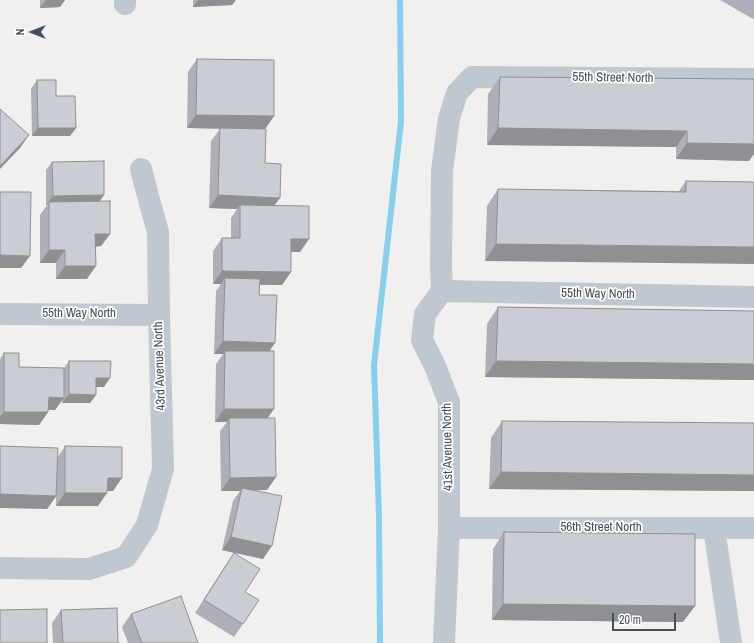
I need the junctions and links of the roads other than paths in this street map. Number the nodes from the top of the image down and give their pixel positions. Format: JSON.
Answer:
{"nodes":[{"id":1,"x":754,"y":79,"type":"edge"},
{"id":2,"x":141,"y":169,"type":"dead end"},
{"id":3,"x":442,"y":291,"type":"junction"},
{"id":4,"x":754,"y":297,"type":"edge"},
{"id":5,"x":0,"y":314,"type":"edge"},
{"id":6,"x":159,"y":315,"type":"junction"},
{"id":7,"x":449,"y":528,"type":"junction"},
{"id":8,"x":714,"y":528,"type":"junction"},
{"id":9,"x":754,"y":528,"type":"edge"},
{"id":10,"x":0,"y":568,"type":"edge"},
{"id":11,"x":444,"y":643,"type":"edge"},
{"id":12,"x":732,"y":643,"type":"edge"}],
"edges":[{"from":1,"to":3,"type":"street","name":"55th Street North"},
{"from":2,"to":6,"type":"street","name":"43rd Avenue North"},
{"from":3,"to":4,"type":"street","name":"55th Way North"},
{"from":3,"to":7,"type":"street","name":"41st Avenue North"},
{"from":5,"to":6,"type":"street","name":"55th Way North"},
{"from":6,"to":10,"type":"street","name":"43rd Avenue North"},
{"from":7,"to":8,"type":"street","name":"56th Street North"},
{"from":7,"to":11,"type":"street","name":"41st Avenue North"},
{"from":8,"to":9,"type":"street","name":"56th Street North"},
{"from":8,"to":12,"type":"street"}]}
